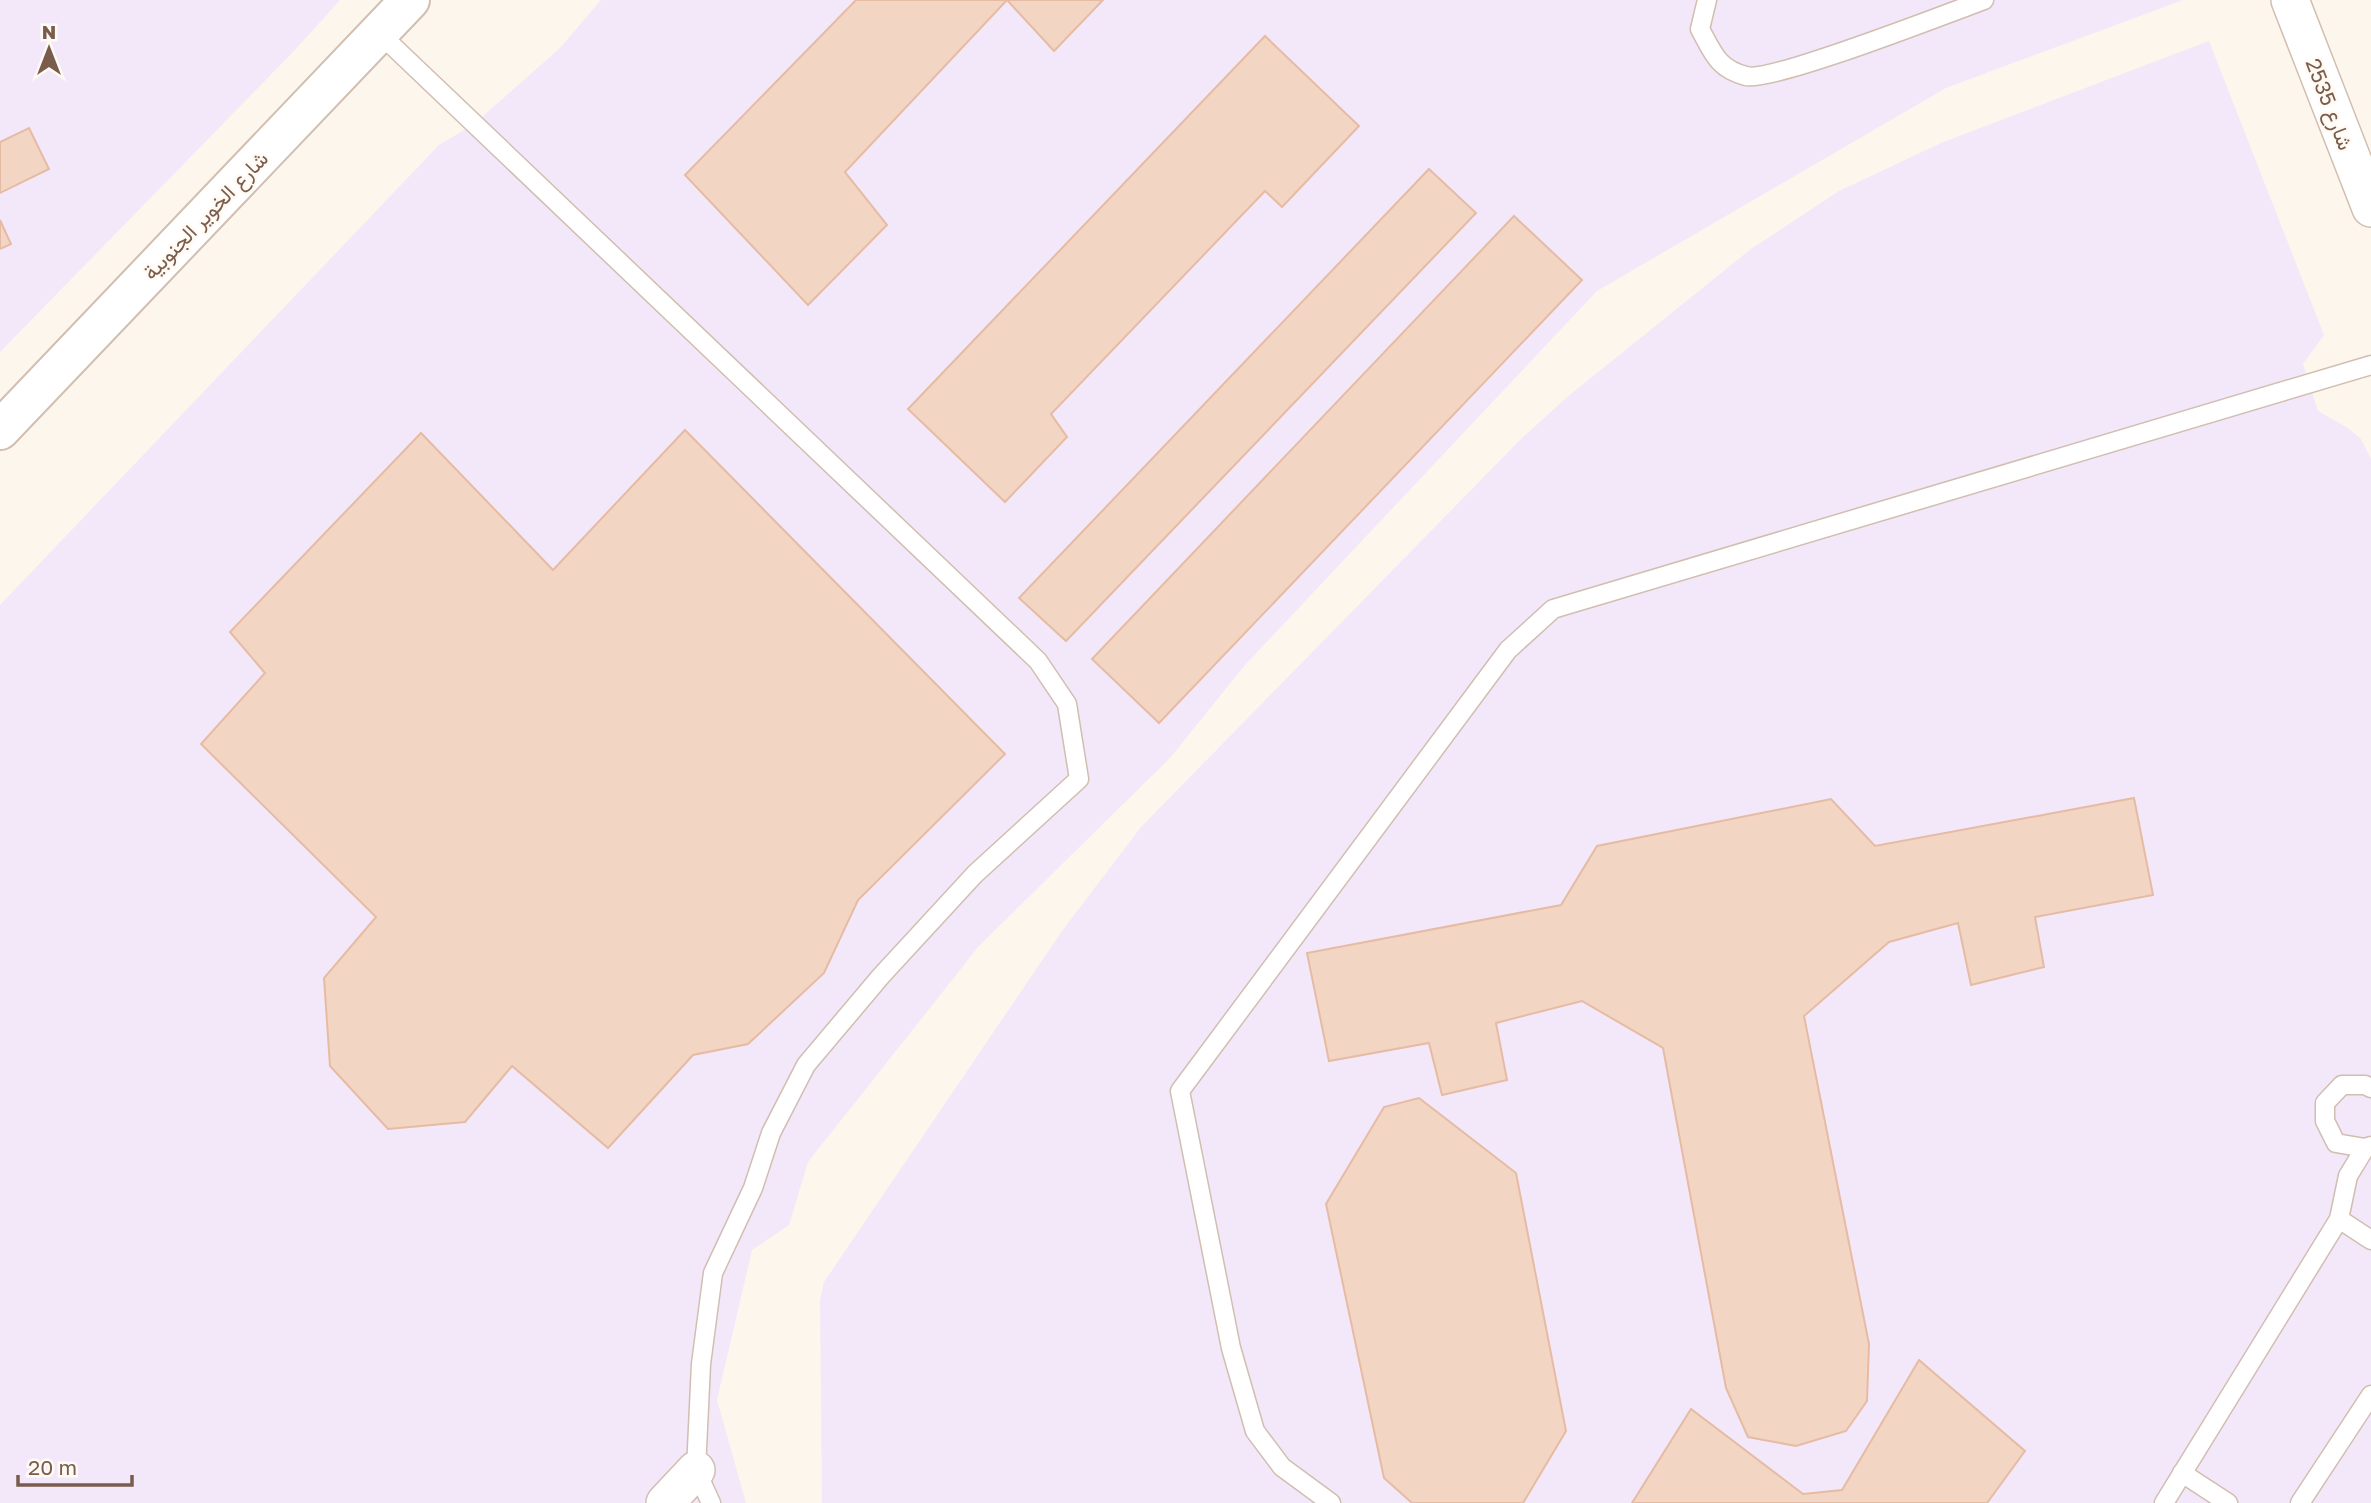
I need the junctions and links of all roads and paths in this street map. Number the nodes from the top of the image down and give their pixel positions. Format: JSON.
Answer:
{"nodes":[{"id":1,"x":410,"y":0,"type":"edge"},
{"id":2,"x":1707,"y":0,"type":"edge"},
{"id":3,"x":1984,"y":0,"type":"edge"},
{"id":4,"x":2290,"y":0,"type":"edge"},
{"id":5,"x":378,"y":32,"type":"junction"},
{"id":6,"x":2371,"y":208,"type":"edge"},
{"id":7,"x":2371,"y":365,"type":"edge"},
{"id":8,"x":0,"y":430,"type":"edge"},
{"id":9,"x":2371,"y":1088,"type":"edge"},
{"id":10,"x":2336,"y":1143,"type":"junction"},
{"id":11,"x":2368,"y":1147,"type":"edge"},
{"id":12,"x":2348,"y":1176,"type":"junction"},
{"id":13,"x":2339,"y":1219,"type":"junction"},
{"id":14,"x":2371,"y":1240,"type":"edge"},
{"id":15,"x":2371,"y":1395,"type":"edge"},
{"id":16,"x":695,"y":1470,"type":"junction"},
{"id":17,"x":2182,"y":1473,"type":"junction"},
{"id":18,"x":665,"y":1503,"type":"edge"},
{"id":19,"x":711,"y":1503,"type":"edge"},
{"id":20,"x":1331,"y":1503,"type":"edge"},
{"id":21,"x":2164,"y":1503,"type":"edge"},
{"id":22,"x":2228,"y":1503,"type":"edge"},
{"id":23,"x":2300,"y":1503,"type":"edge"}],
"edges":[{"from":1,"to":5,"type":"street","name":"شارع الخوير الجنوبية"},
{"from":2,"to":3,"type":"lane"},
{"from":4,"to":6,"type":"street","name":"2535 شارع"},
{"from":5,"to":8,"type":"street","name":"شارع الخوير الجنوبية"},
{"from":5,"to":16,"type":"lane"},
{"from":7,"to":20,"type":"lane"},
{"from":9,"to":10,"type":"lane"},
{"from":10,"to":11,"type":"lane"},
{"from":10,"to":12,"type":"lane"},
{"from":11,"to":12,"type":"lane"},
{"from":12,"to":13,"type":"lane"},
{"from":13,"to":14,"type":"lane"},
{"from":13,"to":17,"type":"lane"},
{"from":15,"to":23,"type":"lane"},
{"from":16,"to":18,"type":"street"},
{"from":16,"to":19,"type":"lane"},
{"from":17,"to":21,"type":"lane"},
{"from":17,"to":22,"type":"lane"}]}
